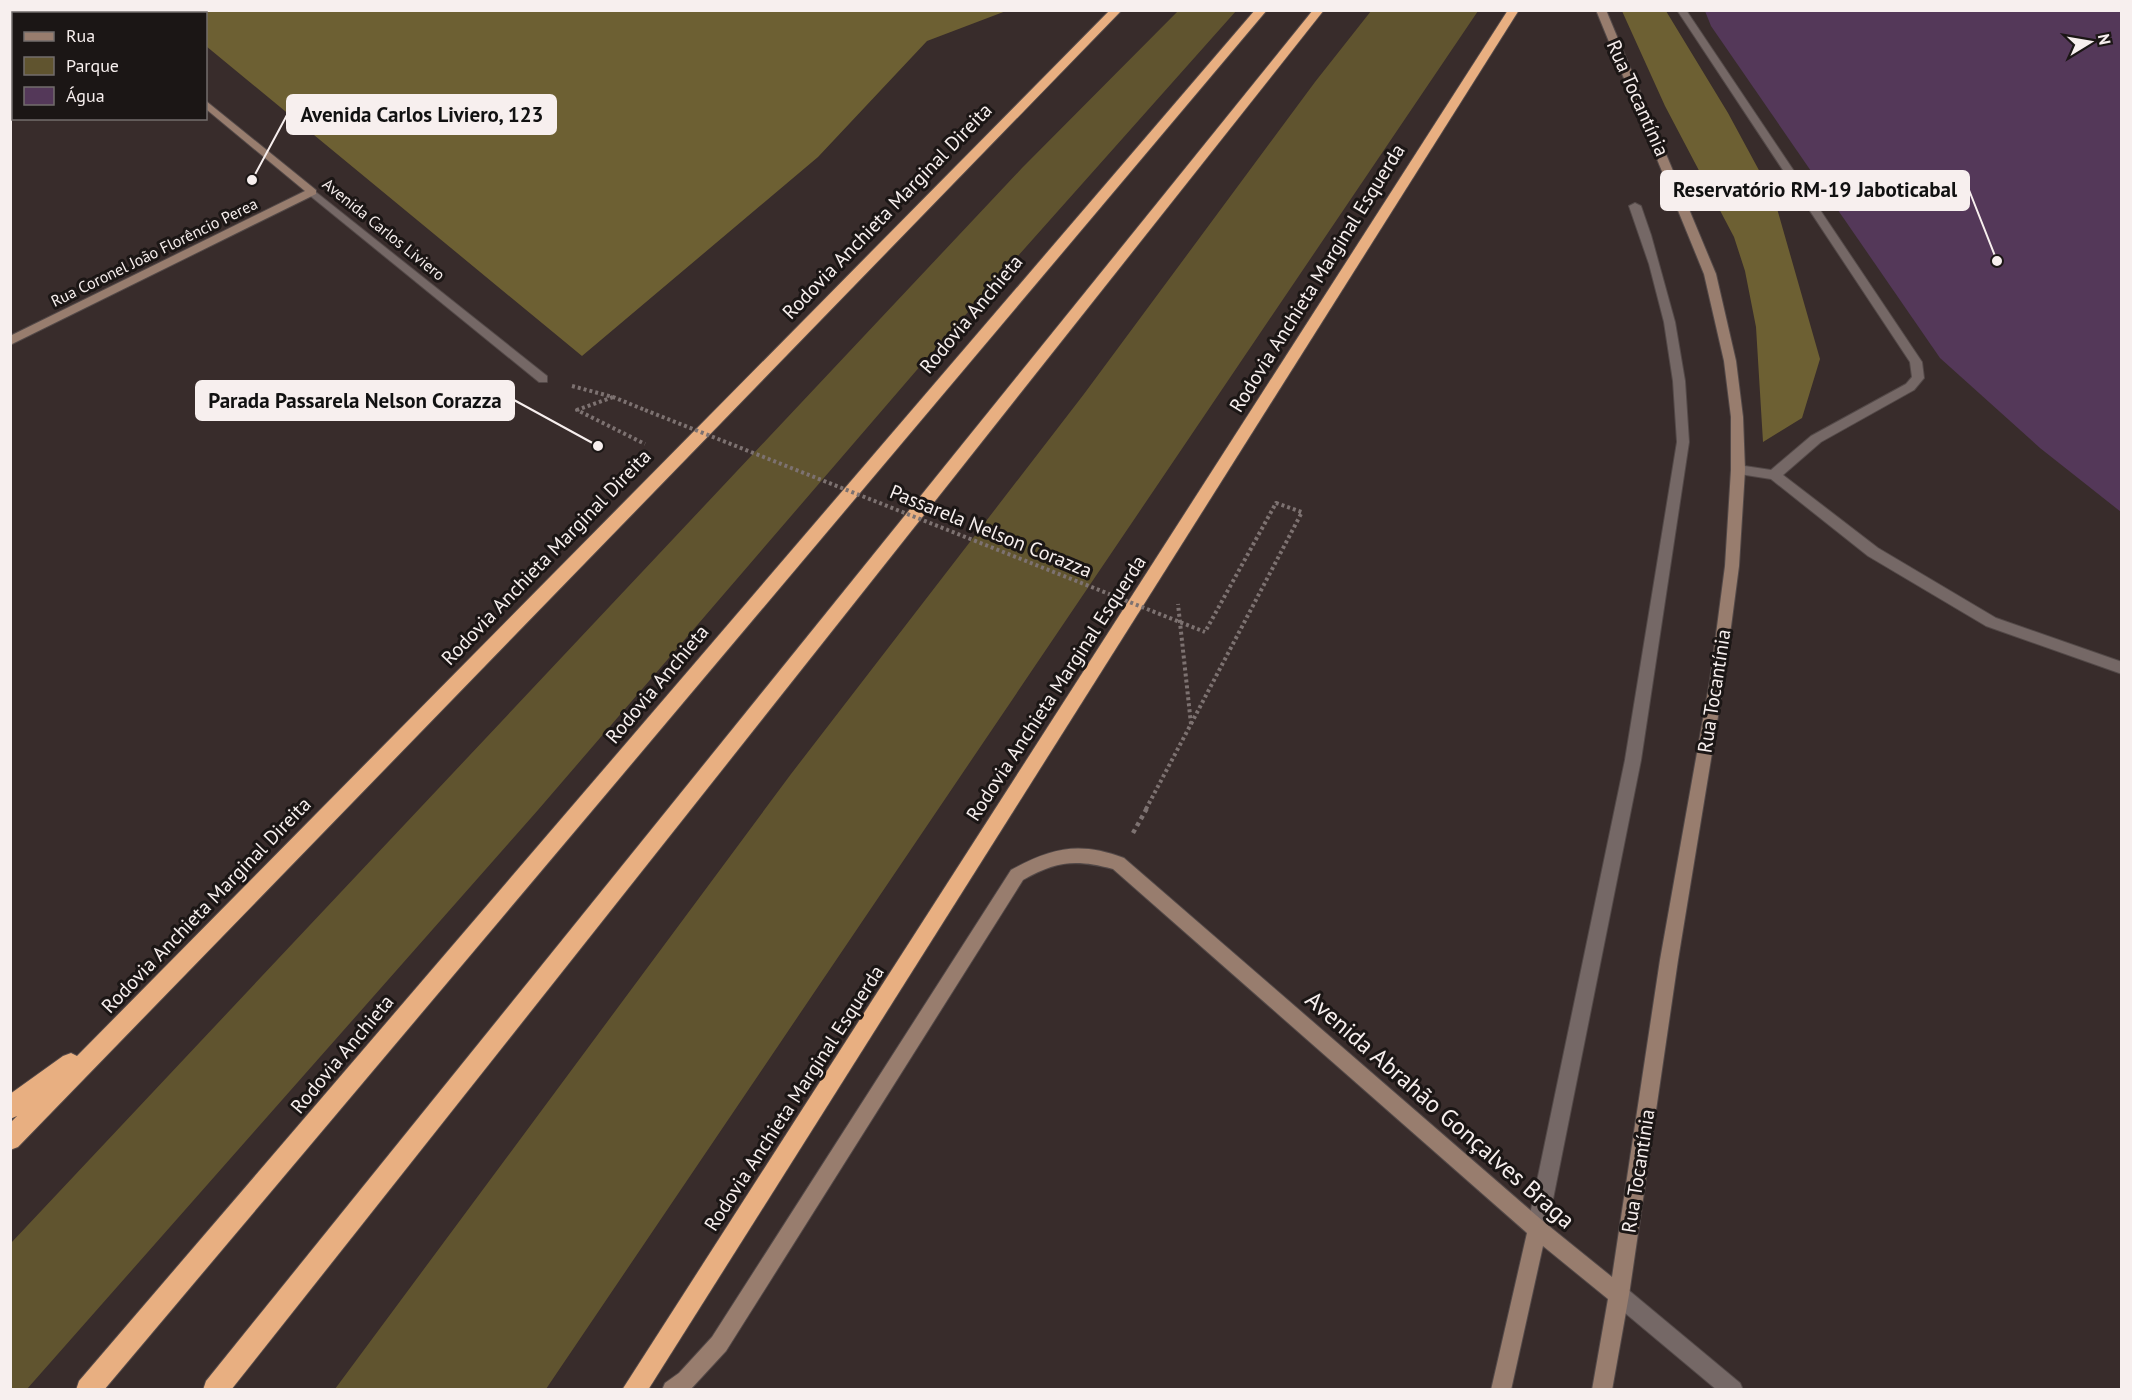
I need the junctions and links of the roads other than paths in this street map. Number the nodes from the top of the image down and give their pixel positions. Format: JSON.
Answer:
{"nodes":[{"id":1,"x":1117,"y":10,"type":"edge"},
{"id":2,"x":1262,"y":10,"type":"edge"},
{"id":3,"x":1319,"y":10,"type":"edge"},
{"id":4,"x":1514,"y":10,"type":"edge"},
{"id":5,"x":1601,"y":10,"type":"edge"},
{"id":6,"x":1681,"y":10,"type":"edge"},
{"id":7,"x":207,"y":105,"type":"edge"},
{"id":8,"x":312,"y":192,"type":"junction"},
{"id":9,"x":1635,"y":206,"type":"dead end"},
{"id":10,"x":10,"y":341,"type":"edge"},
{"id":11,"x":543,"y":379,"type":"road end"},
{"id":12,"x":1738,"y":470,"type":"junction"},
{"id":13,"x":1774,"y":475,"type":"junction"},
{"id":14,"x":2121,"y":668,"type":"edge"},
{"id":15,"x":112,"y":1035,"type":"junction"},
{"id":16,"x":10,"y":1108,"type":"edge"},
{"id":17,"x":10,"y":1138,"type":"edge"},
{"id":18,"x":1537,"y":1229,"type":"junction"},
{"id":19,"x":1619,"y":1295,"type":"junction"},
{"id":20,"x":88,"y":1389,"type":"edge"},
{"id":21,"x":215,"y":1389,"type":"edge"},
{"id":22,"x":634,"y":1389,"type":"edge"},
{"id":23,"x":672,"y":1389,"type":"edge"},
{"id":24,"x":1501,"y":1389,"type":"edge"},
{"id":25,"x":1602,"y":1389,"type":"edge"},
{"id":26,"x":1733,"y":1389,"type":"edge"}],
"edges":[{"from":1,"to":15,"type":"highway","name":"Rodovia Anchieta Marginal Direita"},
{"from":2,"to":20,"type":"highway","name":"Rodovia Anchieta"},
{"from":3,"to":21,"type":"highway"},
{"from":4,"to":22,"type":"highway","name":"Rodovia Anchieta Marginal Esquerda"},
{"from":5,"to":12,"type":"street","name":"Rua Tocantínia"},
{"from":6,"to":13,"type":"street"},
{"from":7,"to":8,"type":"street","name":"Avenida Carlos Liviero"},
{"from":8,"to":10,"type":"street","name":"Rua Coronel João Florêncio Perea"},
{"from":8,"to":11,"type":"street","name":"Avenida Carlos Liviero"},
{"from":9,"to":18,"type":"street"},
{"from":12,"to":13,"type":"street"},
{"from":12,"to":19,"type":"street","name":"Rua Tocantínia"},
{"from":13,"to":14,"type":"street"},
{"from":15,"to":16,"type":"highway"},
{"from":15,"to":17,"type":"highway","name":"Rodovia Anchieta Marginal Direita"},
{"from":18,"to":19,"type":"street","name":"Avenida Abrahão Gonçalves Braga"},
{"from":18,"to":23,"type":"street","name":"Avenida Abrahão Gonçalves Braga"},
{"from":18,"to":24,"type":"street"},
{"from":19,"to":25,"type":"street","name":"Rua Tocantínia"},
{"from":19,"to":26,"type":"street","name":"Avenida Abrahão Gonçalves Braga"}]}
